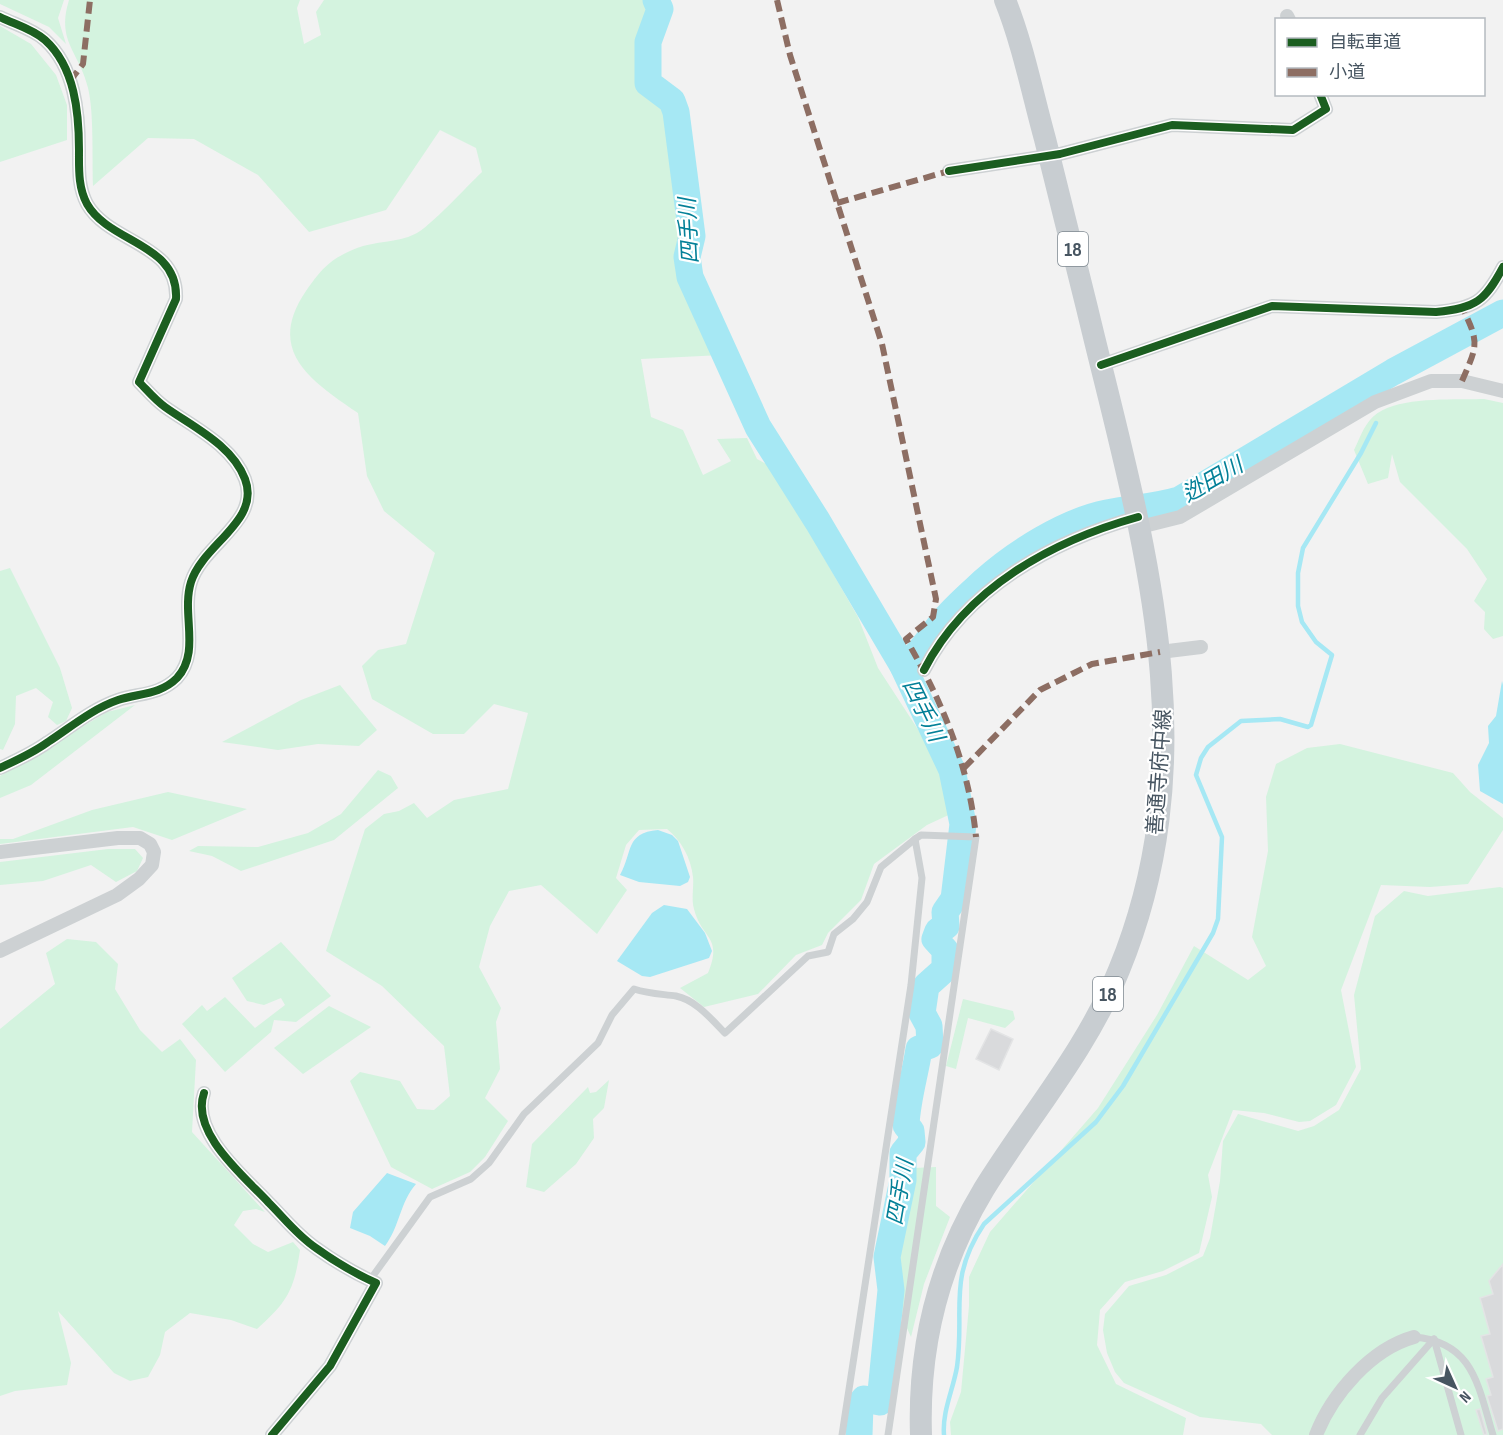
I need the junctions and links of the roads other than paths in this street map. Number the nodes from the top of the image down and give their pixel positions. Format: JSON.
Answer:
{"nodes":[{"id":1,"x":1005,"y":0,"type":"edge"},
{"id":2,"x":0,"y":17,"type":"edge"},
{"id":3,"x":1321,"y":96,"type":"edge"},
{"id":4,"x":1050,"y":156,"type":"junction"},
{"id":5,"x":949,"y":171,"type":"dead end"},
{"id":6,"x":1503,"y":267,"type":"edge"},
{"id":7,"x":1101,"y":365,"type":"junction"},
{"id":8,"x":1503,"y":392,"type":"edge"},
{"id":9,"x":1137,"y":514,"type":"junction"},
{"id":10,"x":1201,"y":647,"type":"dead end"},
{"id":11,"x":1160,"y":652,"type":"junction"},
{"id":12,"x":924,"y":670,"type":"dead end"},
{"id":13,"x":0,"y":768,"type":"edge"},
{"id":14,"x":918,"y":837,"type":"junction"},
{"id":15,"x":0,"y":852,"type":"edge"},
{"id":16,"x":0,"y":951,"type":"edge"},
{"id":17,"x":204,"y":1093,"type":"dead end"},
{"id":18,"x":370,"y":1280,"type":"junction"},
{"id":19,"x":1414,"y":1337,"type":"joint"},
{"id":20,"x":1434,"y":1339,"type":"junction"},
{"id":21,"x":272,"y":1435,"type":"edge"},
{"id":22,"x":842,"y":1435,"type":"edge"},
{"id":23,"x":888,"y":1435,"type":"edge"},
{"id":24,"x":921,"y":1435,"type":"edge"},
{"id":25,"x":1316,"y":1435,"type":"edge"},
{"id":26,"x":1360,"y":1435,"type":"edge"},
{"id":27,"x":1461,"y":1435,"type":"edge"},
{"id":28,"x":1493,"y":1435,"type":"edge"}],
"edges":[{"from":1,"to":4,"type":"main road","name":"善通寺府中線","number":"18"},
{"from":2,"to":13,"type":"street"},
{"from":3,"to":4,"type":"street"},
{"from":4,"to":5,"type":"street"},
{"from":4,"to":7,"type":"main road","name":"善通寺府中線","number":"18"},
{"from":6,"to":7,"type":"street"},
{"from":7,"to":9,"type":"main road","name":"善通寺府中線","number":"18"},
{"from":8,"to":9,"type":"street"},
{"from":9,"to":11,"type":"main road","name":"善通寺府中線","number":"18"},
{"from":9,"to":12,"type":"street"},
{"from":10,"to":11,"type":"street"},
{"from":11,"to":24,"type":"main road","name":"善通寺府中線","number":"18"},
{"from":14,"to":18,"type":"lane"},
{"from":14,"to":22,"type":"lane"},
{"from":14,"to":23,"type":"lane"},
{"from":15,"to":16,"type":"street"},
{"from":17,"to":18,"type":"street"},
{"from":18,"to":21,"type":"street"},
{"from":19,"to":20,"type":"lane"},
{"from":19,"to":25,"type":"street"},
{"from":20,"to":26,"type":"lane"},
{"from":20,"to":27,"type":"lane"},
{"from":20,"to":28,"type":"lane"}]}
